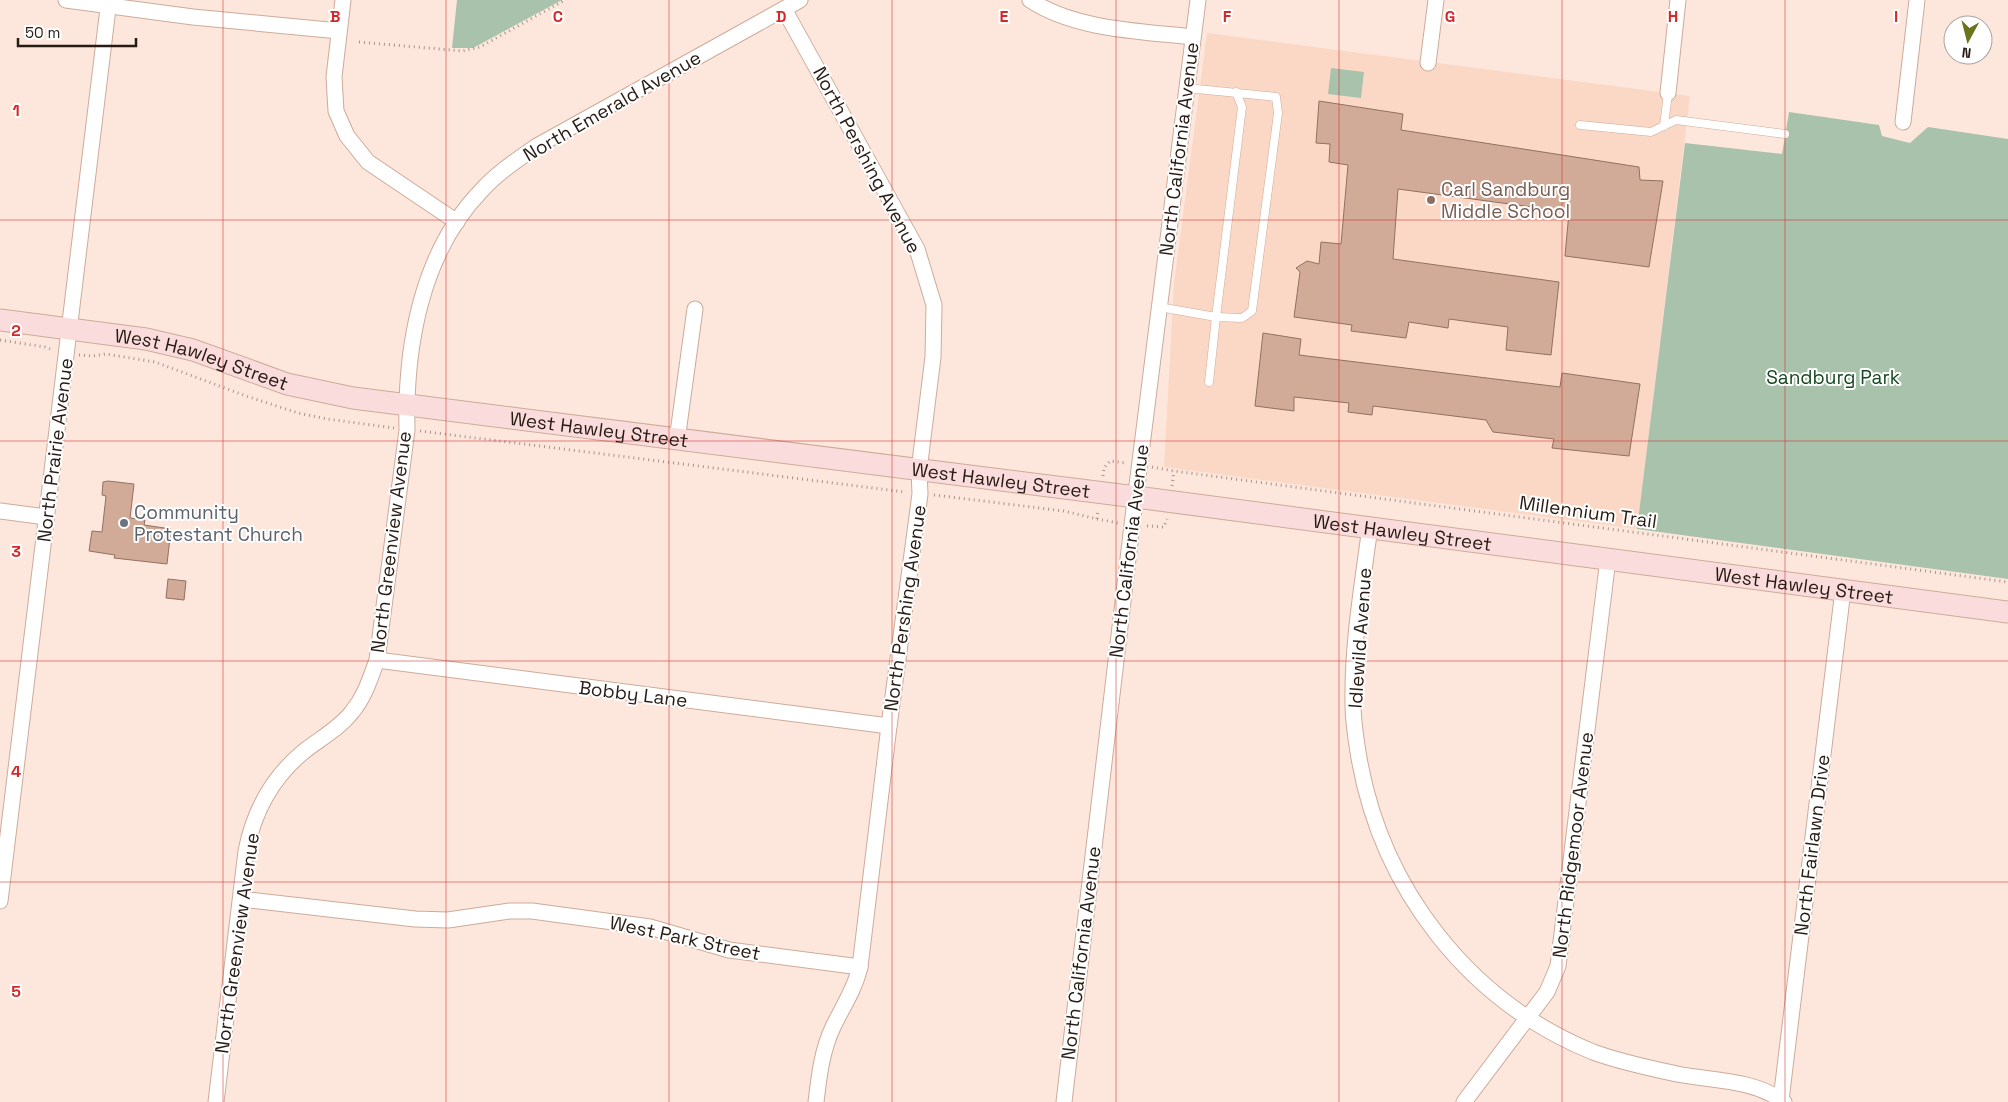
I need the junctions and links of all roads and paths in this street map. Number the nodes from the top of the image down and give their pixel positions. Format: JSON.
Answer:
{"nodes":[{"id":1,"x":66,"y":0,"type":"edge"},
{"id":2,"x":342,"y":0,"type":"edge"},
{"id":3,"x":565,"y":0,"type":"edge"},
{"id":4,"x":1030,"y":0,"type":"edge"},
{"id":5,"x":1198,"y":0,"type":"edge"},
{"id":6,"x":1436,"y":0,"type":"edge"},
{"id":7,"x":1678,"y":0,"type":"edge"},
{"id":8,"x":1917,"y":0,"type":"edge"},
{"id":9,"x":109,"y":3,"type":"edge"},
{"id":10,"x":792,"y":3,"type":"edge"},
{"id":11,"x":339,"y":31,"type":"junction"},
{"id":12,"x":1193,"y":37,"type":"junction"},
{"id":13,"x":359,"y":42,"type":"dead end"},
{"id":14,"x":1428,"y":63,"type":"dead end"},
{"id":15,"x":1187,"y":88,"type":"junction"},
{"id":16,"x":1236,"y":92,"type":"junction"},
{"id":17,"x":1668,"y":93,"type":"joint"},
{"id":18,"x":1903,"y":122,"type":"dead end"},
{"id":19,"x":1580,"y":125,"type":"dead end"},
{"id":20,"x":1664,"y":126,"type":"junction"},
{"id":21,"x":1785,"y":134,"type":"dead end"},
{"id":22,"x":457,"y":222,"type":"junction"},
{"id":23,"x":1160,"y":307,"type":"junction"},
{"id":24,"x":695,"y":310,"type":"dead end"},
{"id":25,"x":1216,"y":317,"type":"junction"},
{"id":26,"x":0,"y":320,"type":"edge"},
{"id":27,"x":70,"y":328,"type":"junction"},
{"id":28,"x":1209,"y":382,"type":"dead end"},
{"id":29,"x":406,"y":405,"type":"junction"},
{"id":30,"x":678,"y":440,"type":"junction"},
{"id":31,"x":1119,"y":462,"type":"dead end"},
{"id":32,"x":1104,"y":468,"type":"dead end"},
{"id":33,"x":1165,"y":469,"type":"dead end"},
{"id":34,"x":919,"y":470,"type":"junction"},
{"id":35,"x":1174,"y":472,"type":"junction"},
{"id":36,"x":1173,"y":479,"type":"dead end"},
{"id":37,"x":1136,"y":497,"type":"junction"},
{"id":38,"x":0,"y":512,"type":"edge"},
{"id":39,"x":46,"y":517,"type":"junction"},
{"id":40,"x":1097,"y":519,"type":"dead end"},
{"id":41,"x":1110,"y":522,"type":"dead end"},
{"id":42,"x":1166,"y":523,"type":"dead end"},
{"id":43,"x":1370,"y":527,"type":"junction"},
{"id":44,"x":1159,"y":528,"type":"dead end"},
{"id":45,"x":1608,"y":559,"type":"junction"},
{"id":46,"x":2008,"y":582,"type":"edge"},
{"id":47,"x":1844,"y":590,"type":"junction"},
{"id":48,"x":2008,"y":612,"type":"edge"},
{"id":49,"x":377,"y":660,"type":"junction"},
{"id":50,"x":889,"y":726,"type":"junction"},
{"id":51,"x":4,"y":830,"type":"edge"},
{"id":52,"x":241,"y":898,"type":"junction"},
{"id":53,"x":0,"y":901,"type":"edge"},
{"id":54,"x":860,"y":967,"type":"junction"},
{"id":55,"x":1528,"y":1017,"type":"junction"},
{"id":56,"x":1782,"y":1101,"type":"edge"},
{"id":57,"x":216,"y":1102,"type":"edge"},
{"id":58,"x":816,"y":1102,"type":"edge"},
{"id":59,"x":1064,"y":1102,"type":"edge"},
{"id":60,"x":1464,"y":1102,"type":"edge"}],
"edges":[{"from":1,"to":9,"type":"street"},
{"from":2,"to":11,"type":"street"},
{"from":3,"to":13,"type":"path"},
{"from":4,"to":12,"type":"street"},
{"from":5,"to":12,"type":"street","name":"North California Avenue"},
{"from":6,"to":14,"type":"street"},
{"from":7,"to":17,"type":"street"},
{"from":8,"to":18,"type":"street"},
{"from":9,"to":11,"type":"street"},
{"from":9,"to":27,"type":"street","name":"North Prairie Avenue"},
{"from":10,"to":22,"type":"street","name":"North Emerald Avenue"},
{"from":10,"to":34,"type":"street","name":"North Pershing Avenue"},
{"from":11,"to":22,"type":"street"},
{"from":12,"to":15,"type":"street","name":"North California Avenue"},
{"from":15,"to":16,"type":"lane"},
{"from":15,"to":23,"type":"street","name":"North California Avenue"},
{"from":16,"to":25,"type":"lane"},
{"from":16,"to":25,"type":"lane"},
{"from":17,"to":20,"type":"lane"},
{"from":19,"to":20,"type":"lane"},
{"from":20,"to":21,"type":"lane"},
{"from":22,"to":29,"type":"street","name":"North Greenview Avenue"},
{"from":23,"to":25,"type":"lane"},
{"from":23,"to":37,"type":"street","name":"North California Avenue"},
{"from":24,"to":30,"type":"street"},
{"from":25,"to":28,"type":"lane"},
{"from":26,"to":27,"type":"street","name":"West Hawley Street"},
{"from":27,"to":29,"type":"street","name":"West Hawley Street"},
{"from":27,"to":39,"type":"street","name":"North Prairie Avenue"},
{"from":29,"to":30,"type":"street","name":"West Hawley Street"},
{"from":29,"to":49,"type":"street","name":"North Greenview Avenue"},
{"from":30,"to":34,"type":"street","name":"West Hawley Street"},
{"from":31,"to":32,"type":"path"},
{"from":33,"to":35,"type":"path","name":"Millennium Trail"},
{"from":34,"to":37,"type":"street","name":"West Hawley Street"},
{"from":34,"to":50,"type":"street","name":"North Pershing Avenue"},
{"from":35,"to":36,"type":"path"},
{"from":35,"to":46,"type":"path","name":"Millennium Trail"},
{"from":37,"to":43,"type":"street","name":"West Hawley Street"},
{"from":37,"to":59,"type":"street","name":"North California Avenue"},
{"from":38,"to":39,"type":"street"},
{"from":39,"to":51,"type":"street","name":"North Prairie Avenue"},
{"from":40,"to":41,"type":"path"},
{"from":42,"to":44,"type":"path"},
{"from":43,"to":45,"type":"street","name":"West Hawley Street"},
{"from":43,"to":55,"type":"street","name":"Idlewild Avenue"},
{"from":45,"to":47,"type":"street","name":"West Hawley Street"},
{"from":45,"to":55,"type":"street","name":"North Ridgemoor Avenue"},
{"from":47,"to":48,"type":"street","name":"West Hawley Street"},
{"from":47,"to":56,"type":"street","name":"North Fairlawn Drive"},
{"from":49,"to":50,"type":"street","name":"Bobby Lane"},
{"from":49,"to":52,"type":"street","name":"North Greenview Avenue"},
{"from":50,"to":54,"type":"street","name":"North Pershing Avenue"},
{"from":51,"to":53,"type":"street","name":"North Prairie Avenue"},
{"from":52,"to":54,"type":"street","name":"West Park Street"},
{"from":52,"to":57,"type":"street","name":"North Greenview Avenue"},
{"from":54,"to":58,"type":"street","name":"North Pershing Avenue"},
{"from":55,"to":56,"type":"street","name":"Idlewild Avenue"},
{"from":55,"to":60,"type":"street","name":"North Ridgemoor Avenue"}]}
